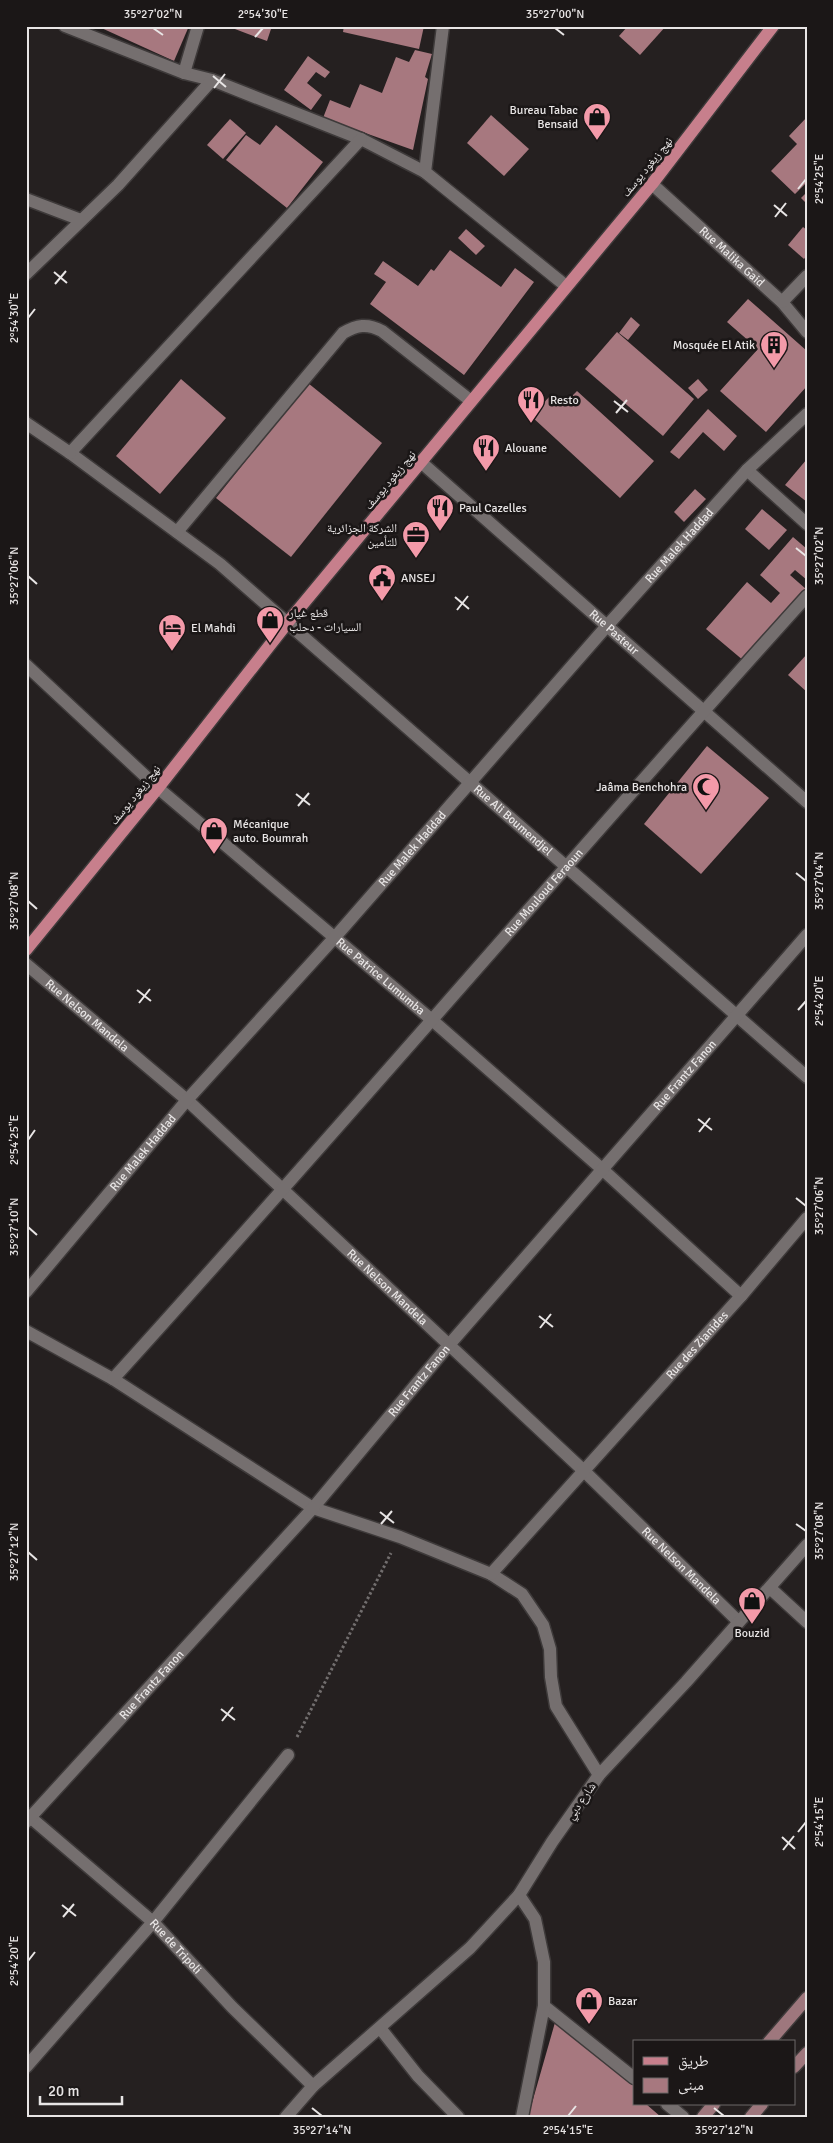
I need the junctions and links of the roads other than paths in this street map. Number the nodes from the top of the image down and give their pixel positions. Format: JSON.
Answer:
{"nodes":[{"id":1,"x":65,"y":26,"type":"edge"},
{"id":2,"x":198,"y":26,"type":"edge"},
{"id":3,"x":444,"y":26,"type":"edge"},
{"id":4,"x":772,"y":26,"type":"edge"},
{"id":5,"x":184,"y":73,"type":"junction"},
{"id":6,"x":212,"y":80,"type":"junction"},
{"id":7,"x":362,"y":138,"type":"junction"},
{"id":8,"x":425,"y":172,"type":"junction"},
{"id":9,"x":652,"y":184,"type":"junction"},
{"id":10,"x":26,"y":199,"type":"edge"},
{"id":11,"x":81,"y":220,"type":"junction"},
{"id":12,"x":26,"y":274,"type":"edge"},
{"id":13,"x":807,"y":276,"type":"edge"},
{"id":14,"x":566,"y":286,"type":"junction"},
{"id":15,"x":782,"y":302,"type":"junction"},
{"id":16,"x":807,"y":332,"type":"edge"},
{"id":17,"x":471,"y":401,"type":"junction"},
{"id":18,"x":807,"y":414,"type":"edge"},
{"id":19,"x":26,"y":423,"type":"edge"},
{"id":20,"x":70,"y":453,"type":"junction"},
{"id":21,"x":422,"y":463,"type":"junction"},
{"id":22,"x":747,"y":470,"type":"junction"},
{"id":23,"x":807,"y":524,"type":"edge"},
{"id":24,"x":177,"y":532,"type":"junction"},
{"id":25,"x":807,"y":596,"type":"edge"},
{"id":26,"x":288,"y":622,"type":"junction"},
{"id":27,"x":606,"y":627,"type":"junction"},
{"id":28,"x":26,"y":665,"type":"edge"},
{"id":29,"x":703,"y":711,"type":"junction"},
{"id":30,"x":471,"y":781,"type":"junction"},
{"id":31,"x":158,"y":788,"type":"junction"},
{"id":32,"x":807,"y":802,"type":"edge"},
{"id":33,"x":567,"y":866,"type":"junction"},
{"id":34,"x":807,"y":935,"type":"edge"},
{"id":35,"x":336,"y":936,"type":"junction"},
{"id":36,"x":26,"y":950,"type":"edge"},
{"id":37,"x":26,"y":964,"type":"edge"},
{"id":38,"x":736,"y":1014,"type":"junction"},
{"id":39,"x":432,"y":1020,"type":"junction"},
{"id":40,"x":807,"y":1077,"type":"edge"},
{"id":41,"x":187,"y":1100,"type":"junction"},
{"id":42,"x":602,"y":1169,"type":"junction"},
{"id":43,"x":283,"y":1191,"type":"junction"},
{"id":44,"x":807,"y":1218,"type":"edge"},
{"id":45,"x":26,"y":1292,"type":"edge"},
{"id":46,"x":741,"y":1296,"type":"junction"},
{"id":47,"x":26,"y":1331,"type":"edge"},
{"id":48,"x":448,"y":1346,"type":"junction"},
{"id":49,"x":113,"y":1379,"type":"junction"},
{"id":50,"x":584,"y":1471,"type":"junction"},
{"id":51,"x":313,"y":1508,"type":"junction"},
{"id":52,"x":807,"y":1545,"type":"edge"},
{"id":53,"x":492,"y":1574,"type":"junction"},
{"id":54,"x":770,"y":1588,"type":"junction"},
{"id":55,"x":738,"y":1621,"type":"junction"},
{"id":56,"x":807,"y":1622,"type":"edge"},
{"id":57,"x":288,"y":1755,"type":"road end"},
{"id":58,"x":599,"y":1774,"type":"junction"},
{"id":59,"x":28,"y":1819,"type":"edge"},
{"id":60,"x":519,"y":1895,"type":"junction"},
{"id":61,"x":153,"y":1922,"type":"junction"},
{"id":62,"x":807,"y":1998,"type":"edge"},
{"id":63,"x":544,"y":2006,"type":"junction"},
{"id":64,"x":380,"y":2028,"type":"junction"},
{"id":65,"x":771,"y":2040,"type":"edge"},
{"id":66,"x":807,"y":2053,"type":"edge"},
{"id":67,"x":796,"y":2066,"type":"edge"},
{"id":68,"x":26,"y":2067,"type":"edge"},
{"id":69,"x":633,"y":2077,"type":"edge"},
{"id":70,"x":313,"y":2086,"type":"junction"},
{"id":71,"x":669,"y":2106,"type":"edge"},
{"id":72,"x":712,"y":2106,"type":"edge"},
{"id":73,"x":760,"y":2106,"type":"edge"},
{"id":74,"x":286,"y":2117,"type":"edge"},
{"id":75,"x":458,"y":2117,"type":"edge"},
{"id":76,"x":522,"y":2117,"type":"edge"},
{"id":77,"x":682,"y":2117,"type":"edge"},
{"id":78,"x":703,"y":2117,"type":"edge"},
{"id":79,"x":751,"y":2117,"type":"edge"}],
"edges":[{"from":1,"to":5,"type":"street"},
{"from":2,"to":5,"type":"street"},
{"from":3,"to":8,"type":"street"},
{"from":4,"to":9,"type":"main road","name":"نهج زيغود يوسف"},
{"from":5,"to":6,"type":"street"},
{"from":6,"to":7,"type":"street"},
{"from":6,"to":11,"type":"street"},
{"from":7,"to":8,"type":"street"},
{"from":7,"to":20,"type":"street"},
{"from":8,"to":14,"type":"street"},
{"from":9,"to":14,"type":"main road","name":"نهج زيغود يوسف"},
{"from":9,"to":15,"type":"street","name":"Rue Malika Gaid"},
{"from":10,"to":11,"type":"street"},
{"from":11,"to":12,"type":"street"},
{"from":13,"to":15,"type":"street"},
{"from":14,"to":17,"type":"main road","name":"نهج زيغود يوسف"},
{"from":15,"to":16,"type":"street","name":"Rue Malika Gaid"},
{"from":17,"to":21,"type":"main road","name":"نهج زيغود يوسف"},
{"from":17,"to":24,"type":"street"},
{"from":18,"to":22,"type":"street","name":"Rue Malek Haddad"},
{"from":19,"to":20,"type":"street","name":"Rue Ali Boumendjel"},
{"from":20,"to":24,"type":"street","name":"Rue Ali Boumendjel"},
{"from":21,"to":26,"type":"main road","name":"نهج زيغود يوسف"},
{"from":21,"to":27,"type":"street","name":"Rue Pasteur"},
{"from":22,"to":23,"type":"street"},
{"from":22,"to":27,"type":"street","name":"Rue Malek Haddad"},
{"from":24,"to":26,"type":"street","name":"Rue Ali Boumendjel"},
{"from":25,"to":29,"type":"street","name":"Rue Mouloud Feraoun"},
{"from":26,"to":30,"type":"street","name":"Rue Ali Boumendjel"},
{"from":26,"to":31,"type":"main road","name":"نهج زيغود يوسف"},
{"from":27,"to":29,"type":"street","name":"Rue Pasteur"},
{"from":27,"to":30,"type":"street","name":"Rue Malek Haddad"},
{"from":28,"to":31,"type":"street","name":"Rue Patrice Lumumba"},
{"from":29,"to":32,"type":"street","name":"Rue Pasteur"},
{"from":29,"to":33,"type":"street","name":"Rue Mouloud Feraoun"},
{"from":30,"to":33,"type":"street","name":"Rue Ali Boumendjel"},
{"from":30,"to":35,"type":"street","name":"Rue Malek Haddad"},
{"from":31,"to":35,"type":"street","name":"Rue Patrice Lumumba"},
{"from":31,"to":36,"type":"main road","name":"نهج زيغود يوسف"},
{"from":33,"to":38,"type":"street","name":"Rue Ali Boumendjel"},
{"from":33,"to":39,"type":"street","name":"Rue Mouloud Feraoun"},
{"from":34,"to":38,"type":"street","name":"Rue Frantz Fanon"},
{"from":35,"to":39,"type":"street","name":"Rue Patrice Lumumba"},
{"from":35,"to":41,"type":"street","name":"Rue Malek Haddad"},
{"from":37,"to":41,"type":"street","name":"Rue Nelson Mandela"},
{"from":38,"to":40,"type":"street","name":"Rue Ali Boumendjel"},
{"from":38,"to":42,"type":"street","name":"Rue Frantz Fanon"},
{"from":39,"to":42,"type":"street","name":"Rue Patrice Lumumba"},
{"from":39,"to":43,"type":"street","name":"Rue Mouloud Feraoun"},
{"from":41,"to":43,"type":"street","name":"Rue Nelson Mandela"},
{"from":41,"to":45,"type":"street","name":"Rue Malek Haddad"},
{"from":42,"to":46,"type":"street","name":"Rue Patrice Lumumba"},
{"from":42,"to":48,"type":"street","name":"Rue Frantz Fanon"},
{"from":43,"to":48,"type":"street","name":"Rue Nelson Mandela"},
{"from":43,"to":49,"type":"street","name":"Rue Mouloud Feraoun"},
{"from":44,"to":46,"type":"street","name":"Rue des Zianides"},
{"from":46,"to":50,"type":"street","name":"Rue des Zianides"},
{"from":47,"to":49,"type":"street"},
{"from":48,"to":50,"type":"street","name":"Rue Nelson Mandela"},
{"from":48,"to":51,"type":"street","name":"Rue Frantz Fanon"},
{"from":49,"to":51,"type":"street"},
{"from":50,"to":53,"type":"street","name":"Rue des Zianides"},
{"from":50,"to":55,"type":"street","name":"Rue Nelson Mandela"},
{"from":51,"to":53,"type":"street"},
{"from":51,"to":59,"type":"street","name":"Rue Frantz Fanon"},
{"from":52,"to":54,"type":"street","name":"شارع دبي"},
{"from":53,"to":58,"type":"street"},
{"from":54,"to":55,"type":"street","name":"شارع دبي"},
{"from":54,"to":56,"type":"street"},
{"from":55,"to":58,"type":"street","name":"شارع دبي"},
{"from":57,"to":61,"type":"street"},
{"from":58,"to":60,"type":"street","name":"شارع دبي"},
{"from":59,"to":61,"type":"street","name":"Rue de Tripoli"},
{"from":60,"to":63,"type":"street"},
{"from":60,"to":64,"type":"street","name":"شارع دبي"},
{"from":61,"to":68,"type":"street"},
{"from":61,"to":70,"type":"street","name":"Rue de Tripoli"},
{"from":62,"to":65,"type":"main road"},
{"from":63,"to":69,"type":"street"},
{"from":63,"to":76,"type":"street"},
{"from":64,"to":70,"type":"street","name":"شارع دبي"},
{"from":64,"to":75,"type":"street"},
{"from":66,"to":67,"type":"main road"},
{"from":70,"to":74,"type":"street","name":"شارع دبي"},
{"from":71,"to":77,"type":"street"},
{"from":72,"to":78,"type":"main road"},
{"from":73,"to":79,"type":"main road"}]}
